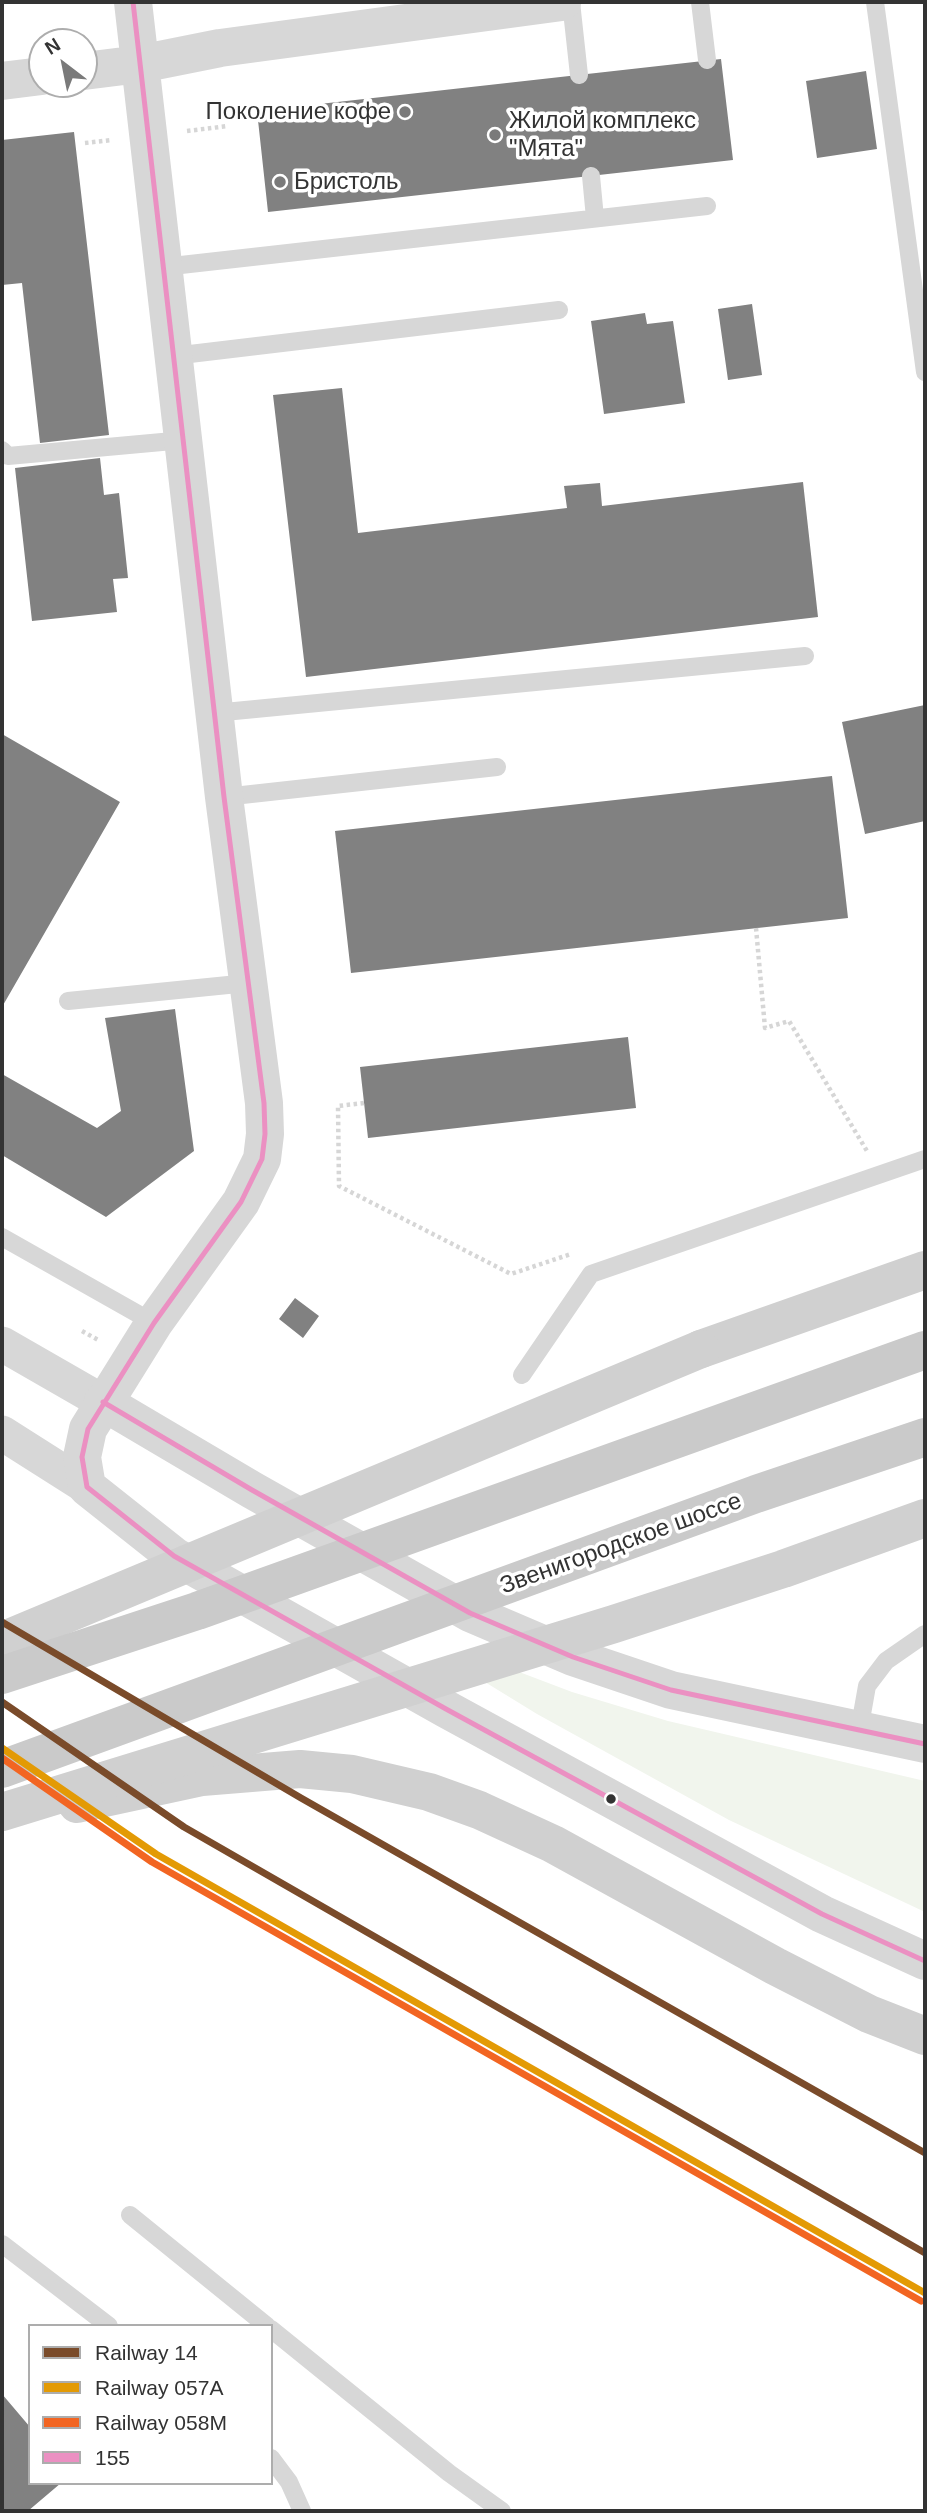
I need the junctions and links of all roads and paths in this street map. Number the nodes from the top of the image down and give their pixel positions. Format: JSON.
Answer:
{"nodes":[{"id":1,"x":133,"y":2,"type":"edge"},
{"id":2,"x":562,"y":2,"type":"edge"},
{"id":3,"x":571,"y":2,"type":"edge"},
{"id":4,"x":700,"y":2,"type":"edge"},
{"id":5,"x":875,"y":2,"type":"edge"},
{"id":6,"x":408,"y":12,"type":"edge"},
{"id":7,"x":706,"y":60,"type":"dead end"},
{"id":8,"x":140,"y":64,"type":"junction"},
{"id":9,"x":98,"y":69,"type":"edge"},
{"id":10,"x":579,"y":75,"type":"dead end"},
{"id":11,"x":28,"y":78,"type":"edge"},
{"id":12,"x":2,"y":81,"type":"edge"},
{"id":13,"x":591,"y":176,"type":"dead end"},
{"id":14,"x":707,"y":206,"type":"dead end"},
{"id":15,"x":595,"y":218,"type":"junction"},
{"id":16,"x":163,"y":267,"type":"junction"},
{"id":17,"x":559,"y":310,"type":"dead end"},
{"id":18,"x":173,"y":356,"type":"junction"},
{"id":19,"x":925,"y":372,"type":"edge"},
{"id":20,"x":184,"y":440,"type":"junction"},
{"id":21,"x":2,"y":450,"type":"edge"},
{"id":22,"x":805,"y":656,"type":"dead end"},
{"id":23,"x":214,"y":713,"type":"junction"},
{"id":24,"x":497,"y":767,"type":"dead end"},
{"id":25,"x":224,"y":797,"type":"junction"},
{"id":26,"x":756,"y":928,"type":"dead end"},
{"id":27,"x":248,"y":982,"type":"junction"},
{"id":28,"x":68,"y":1001,"type":"dead end"},
{"id":29,"x":364,"y":1103,"type":"dead end"},
{"id":30,"x":855,"y":1157,"type":"dead end"},
{"id":31,"x":925,"y":1160,"type":"edge"},
{"id":32,"x":2,"y":1237,"type":"edge"},
{"id":33,"x":577,"y":1252,"type":"dead end"},
{"id":34,"x":925,"y":1270,"type":"edge"},
{"id":35,"x":154,"y":1323,"type":"junction"},
{"id":36,"x":82,"y":1331,"type":"dead end"},
{"id":37,"x":101,"y":1341,"type":"dead end"},
{"id":38,"x":2,"y":1344,"type":"edge"},
{"id":39,"x":925,"y":1350,"type":"edge"},
{"id":40,"x":523,"y":1375,"type":"dead end"},
{"id":41,"x":103,"y":1402,"type":"junction"},
{"id":42,"x":2,"y":1433,"type":"edge"},
{"id":43,"x":925,"y":1437,"type":"edge"},
{"id":44,"x":87,"y":1487,"type":"junction"},
{"id":45,"x":925,"y":1518,"type":"edge"},
{"id":46,"x":925,"y":1634,"type":"edge"},
{"id":47,"x":2,"y":1641,"type":"edge"},
{"id":48,"x":2,"y":1675,"type":"edge"},
{"id":49,"x":859,"y":1731,"type":"junction"},
{"id":50,"x":925,"y":1744,"type":"edge"},
{"id":51,"x":2,"y":1769,"type":"edge"},
{"id":52,"x":2,"y":1813,"type":"edge"},
{"id":53,"x":925,"y":1961,"type":"edge"},
{"id":54,"x":925,"y":2036,"type":"edge"},
{"id":55,"x":130,"y":2215,"type":"dead end"},
{"id":56,"x":2,"y":2244,"type":"edge"},
{"id":57,"x":106,"y":2324,"type":"edge"},
{"id":58,"x":265,"y":2324,"type":"edge"},
{"id":59,"x":273,"y":2331,"type":"edge"},
{"id":60,"x":273,"y":2461,"type":"edge"},
{"id":61,"x":302,"y":2511,"type":"edge"},
{"id":62,"x":502,"y":2511,"type":"edge"}],
"edges":[{"from":1,"to":8,"type":"street"},
{"from":2,"to":6,"type":"street"},
{"from":3,"to":10,"type":"lane"},
{"from":4,"to":7,"type":"lane"},
{"from":5,"to":19,"type":"lane"},
{"from":6,"to":8,"type":"street"},
{"from":8,"to":9,"type":"street"},
{"from":8,"to":16,"type":"street"},
{"from":11,"to":12,"type":"street"},
{"from":13,"to":15,"type":"lane"},
{"from":14,"to":15,"type":"lane"},
{"from":15,"to":16,"type":"lane"},
{"from":16,"to":18,"type":"street"},
{"from":17,"to":18,"type":"lane"},
{"from":18,"to":20,"type":"street"},
{"from":20,"to":21,"type":"lane"},
{"from":20,"to":23,"type":"street"},
{"from":22,"to":23,"type":"lane"},
{"from":23,"to":25,"type":"street"},
{"from":24,"to":25,"type":"lane"},
{"from":25,"to":27,"type":"street"},
{"from":26,"to":30,"type":"path"},
{"from":27,"to":28,"type":"lane"},
{"from":27,"to":35,"type":"street"},
{"from":29,"to":33,"type":"path"},
{"from":31,"to":40,"type":"lane"},
{"from":32,"to":35,"type":"lane"},
{"from":34,"to":47,"type":"main road","bridge":true},
{"from":35,"to":41,"type":"street"},
{"from":36,"to":37,"type":"path"},
{"from":38,"to":41,"type":"street"},
{"from":39,"to":48,"type":"main road","bridge":true},
{"from":41,"to":44,"type":"street"},
{"from":41,"to":49,"type":"street"},
{"from":42,"to":44,"type":"street"},
{"from":43,"to":51,"type":"main road","name":"Звенигородское шоссе","bridge":true},
{"from":44,"to":53,"type":"street"},
{"from":45,"to":52,"type":"main road","bridge":true},
{"from":46,"to":49,"type":"lane"},
{"from":49,"to":50,"type":"street"},
{"from":52,"to":54,"type":"main road","bridge":true},
{"from":55,"to":58,"type":"lane"},
{"from":56,"to":57,"type":"lane"},
{"from":59,"to":62,"type":"lane"},
{"from":60,"to":61,"type":"lane"}]}
